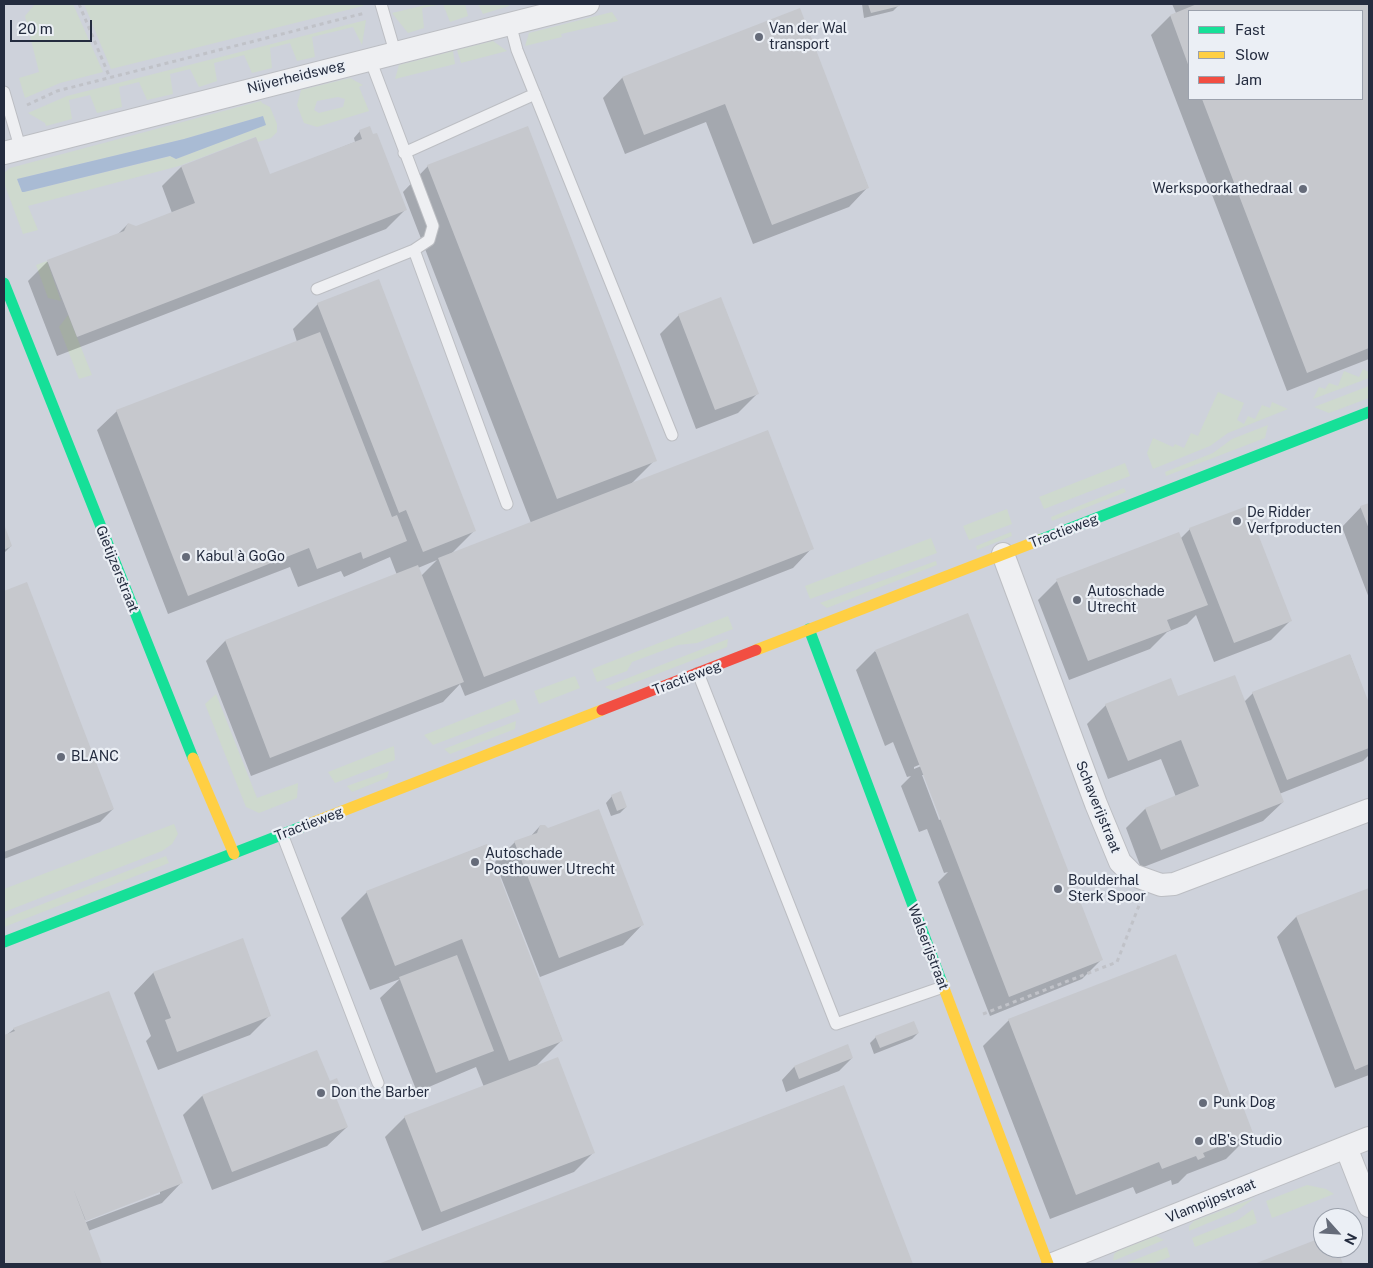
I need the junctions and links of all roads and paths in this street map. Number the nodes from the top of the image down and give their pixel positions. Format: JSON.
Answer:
{"nodes":[{"id":1,"x":79,"y":4,"type":"edge"},
{"id":2,"x":588,"y":4,"type":"edge"},
{"id":3,"x":382,"y":6,"type":"edge"},
{"id":4,"x":510,"y":24,"type":"junction"},
{"id":5,"x":395,"y":52,"type":"junction"},
{"id":6,"x":370,"y":58,"type":"junction"},
{"id":7,"x":110,"y":78,"type":"junction"},
{"id":8,"x":4,"y":92,"type":"edge"},
{"id":9,"x":535,"y":94,"type":"junction"},
{"id":10,"x":11,"y":113,"type":"junction"},
{"id":11,"x":12,"y":150,"type":"edge"},
{"id":12,"x":404,"y":153,"type":"junction"},
{"id":13,"x":414,"y":250,"type":"junction"},
{"id":14,"x":4,"y":283,"type":"edge"},
{"id":15,"x":316,"y":289,"type":"dead end"},
{"id":16,"x":1369,"y":412,"type":"edge"},
{"id":17,"x":672,"y":435,"type":"dead end"},
{"id":18,"x":507,"y":504,"type":"dead end"},
{"id":19,"x":1003,"y":554,"type":"junction"},
{"id":20,"x":809,"y":629,"type":"junction"},
{"id":21,"x":698,"y":674,"type":"junction"},
{"id":22,"x":1369,"y":810,"type":"edge"},
{"id":23,"x":282,"y":834,"type":"junction"},
{"id":24,"x":234,"y":854,"type":"junction"},
{"id":25,"x":1148,"y":882,"type":"junction"},
{"id":26,"x":4,"y":942,"type":"edge"},
{"id":27,"x":943,"y":987,"type":"junction"},
{"id":28,"x":957,"y":1024,"type":"junction"},
{"id":29,"x":378,"y":1083,"type":"dead end"},
{"id":30,"x":1369,"y":1138,"type":"edge"},
{"id":31,"x":1346,"y":1147,"type":"junction"},
{"id":32,"x":1369,"y":1206,"type":"edge"},
{"id":33,"x":1048,"y":1264,"type":"edge"},
{"id":34,"x":1053,"y":1264,"type":"edge"}],
"edges":[{"from":1,"to":7,"type":"path"},
{"from":2,"to":4,"type":"street","name":"Nijverheidsweg"},
{"from":3,"to":5,"type":"lane"},
{"from":3,"to":7,"type":"path"},
{"from":4,"to":5,"type":"street","name":"Nijverheidsweg"},
{"from":4,"to":9,"type":"lane"},
{"from":5,"to":6,"type":"street","name":"Nijverheidsweg"},
{"from":6,"to":11,"type":"street","name":"Nijverheidsweg"},
{"from":6,"to":12,"type":"lane"},
{"from":7,"to":10,"type":"path"},
{"from":8,"to":10,"type":"lane"},
{"from":9,"to":12,"type":"lane"},
{"from":9,"to":17,"type":"lane"},
{"from":10,"to":11,"type":"lane"},
{"from":12,"to":13,"type":"lane"},
{"from":13,"to":15,"type":"lane"},
{"from":13,"to":18,"type":"lane"},
{"from":14,"to":24,"type":"street","name":"Gietijzerstraat"},
{"from":16,"to":19,"type":"street","name":"Tractieweg"},
{"from":19,"to":20,"type":"street","name":"Tractieweg"},
{"from":19,"to":25,"type":"street","name":"Schaverijstraat"},
{"from":20,"to":21,"type":"street","name":"Tractieweg"},
{"from":20,"to":27,"type":"street","name":"Walserijstraat"},
{"from":21,"to":23,"type":"street","name":"Tractieweg"},
{"from":21,"to":27,"type":"lane"},
{"from":22,"to":25,"type":"street","name":"Schaverijstraat"},
{"from":23,"to":24,"type":"street","name":"Tractieweg"},
{"from":23,"to":29,"type":"lane"},
{"from":24,"to":26,"type":"street","name":"Tractieweg"},
{"from":25,"to":28,"type":"path"},
{"from":27,"to":28,"type":"street","name":"Walserijstraat"},
{"from":28,"to":33,"type":"street","name":"Walserijstraat"},
{"from":30,"to":31,"type":"street","name":"Vlampijpstraat"},
{"from":31,"to":32,"type":"street"},
{"from":31,"to":34,"type":"street","name":"Vlampijpstraat"}]}
